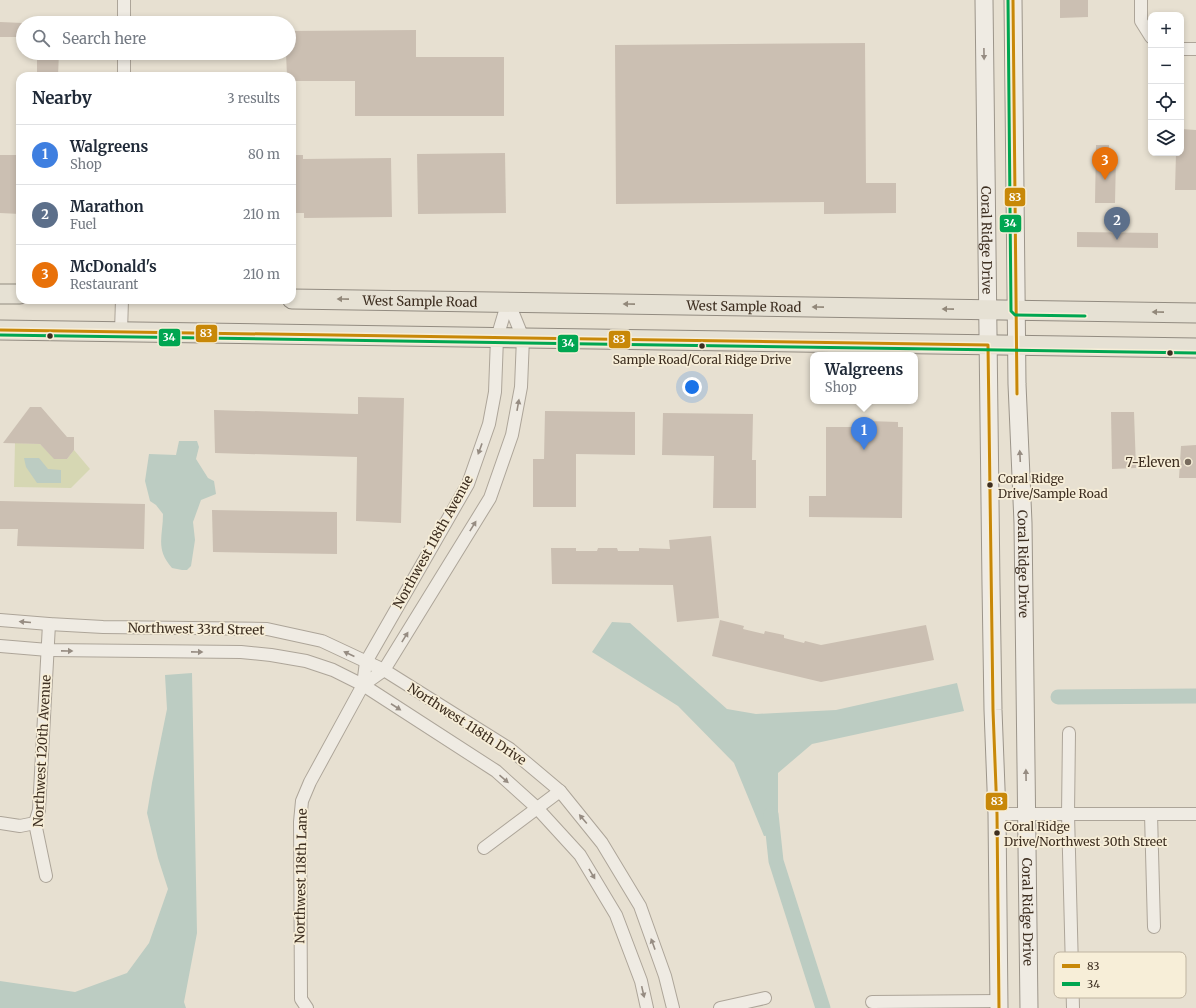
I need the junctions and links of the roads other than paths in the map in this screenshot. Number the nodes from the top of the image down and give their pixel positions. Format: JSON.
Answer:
{"nodes":[{"id":1,"x":124,"y":0,"type":"edge"},
{"id":2,"x":984,"y":0,"type":"edge"},
{"id":3,"x":1013,"y":0,"type":"edge"},
{"id":4,"x":1141,"y":0,"type":"edge"},
{"id":5,"x":124,"y":16,"type":"edge"},
{"id":6,"x":1148,"y":32,"type":"edge"},
{"id":7,"x":1184,"y":49,"type":"edge"},
{"id":8,"x":1196,"y":49,"type":"edge"},
{"id":9,"x":124,"y":60,"type":"edge"},
{"id":10,"x":124,"y":72,"type":"edge"},
{"id":11,"x":0,"y":294,"type":"edge"},
{"id":12,"x":16,"y":294,"type":"edge"},
{"id":13,"x":296,"y":298,"type":"edge"},
{"id":14,"x":508,"y":302,"type":"junction"},
{"id":15,"x":122,"y":304,"type":"edge"},
{"id":16,"x":987,"y":309,"type":"junction"},
{"id":17,"x":1016,"y":310,"type":"junction"},
{"id":18,"x":1196,"y":313,"type":"edge"},
{"id":19,"x":0,"y":330,"type":"edge"},
{"id":20,"x":121,"y":331,"type":"junction"},
{"id":21,"x":497,"y":338,"type":"junction"},
{"id":22,"x":523,"y":338,"type":"junction"},
{"id":23,"x":988,"y":345,"type":"junction"},
{"id":24,"x":1016,"y":345,"type":"junction"},
{"id":25,"x":1196,"y":348,"type":"edge"},
{"id":26,"x":0,"y":620,"type":"edge"},
{"id":27,"x":49,"y":624,"type":"junction"},
{"id":28,"x":0,"y":646,"type":"edge"},
{"id":29,"x":48,"y":650,"type":"junction"},
{"id":30,"x":366,"y":662,"type":"junction"},
{"id":31,"x":384,"y":670,"type":"junction"},
{"id":32,"x":363,"y":685,"type":"junction"},
{"id":33,"x":1069,"y":732,"type":"dead end"},
{"id":34,"x":560,"y":791,"type":"junction"},
{"id":35,"x":537,"y":808,"type":"junction"},
{"id":36,"x":997,"y":814,"type":"junction"},
{"id":37,"x":1026,"y":814,"type":"junction"},
{"id":38,"x":1068,"y":814,"type":"junction"},
{"id":39,"x":1151,"y":814,"type":"junction"},
{"id":40,"x":1196,"y":814,"type":"edge"},
{"id":41,"x":0,"y":823,"type":"edge"},
{"id":42,"x":35,"y":823,"type":"junction"},
{"id":43,"x":484,"y":848,"type":"dead end"},
{"id":44,"x":46,"y":876,"type":"dead end"},
{"id":45,"x":1154,"y":928,"type":"dead end"},
{"id":46,"x":1071,"y":952,"type":"edge"},
{"id":47,"x":765,"y":998,"type":"dead end"},
{"id":48,"x":1072,"y":998,"type":"edge"},
{"id":49,"x":872,"y":1002,"type":"dead end"},
{"id":50,"x":999,"y":1005,"type":"edge"},
{"id":51,"x":306,"y":1008,"type":"edge"},
{"id":52,"x":647,"y":1008,"type":"edge"},
{"id":53,"x":673,"y":1008,"type":"edge"},
{"id":54,"x":720,"y":1008,"type":"edge"},
{"id":55,"x":1029,"y":1008,"type":"edge"},
{"id":56,"x":1072,"y":1008,"type":"edge"}],
"edges":[{"from":1,"to":5,"type":"street"},
{"from":2,"to":16,"type":"main road","name":"Coral Ridge Drive","one_way":true},
{"from":3,"to":17,"type":"main road","name":"Coral Ridge Drive"},
{"from":4,"to":6,"type":"street"},
{"from":7,"to":8,"type":"street"},
{"from":9,"to":10,"type":"street"},
{"from":11,"to":12,"type":"main road"},
{"from":14,"to":13,"type":"main road","name":"West Sample Road","one_way":true},
{"from":16,"to":14,"type":"main road","name":"West Sample Road","one_way":true},
{"from":14,"to":21,"type":"street","name":"Northwest 118th Avenue"},
{"from":14,"to":22,"type":"street","name":"Northwest 118th Avenue"},
{"from":15,"to":20,"type":"street"},
{"from":16,"to":17,"type":"main road","name":"West Sample Road"},
{"from":16,"to":23,"type":"main road","name":"Coral Ridge Drive"},
{"from":18,"to":17,"type":"main road","name":"West Sample Road","one_way":true},
{"from":17,"to":24,"type":"main road","name":"Coral Ridge Drive"},
{"from":19,"to":20,"type":"main road"},
{"from":20,"to":21,"type":"main road"},
{"from":21,"to":22,"type":"main road"},
{"from":21,"to":30,"type":"street","name":"Northwest 118th Avenue","one_way":true},
{"from":22,"to":23,"type":"main road"},
{"from":31,"to":22,"type":"street","name":"Northwest 118th Avenue","one_way":true},
{"from":23,"to":24,"type":"main road"},
{"from":23,"to":36,"type":"main road","name":"Coral Ridge Drive"},
{"from":24,"to":25,"type":"main road"},
{"from":37,"to":24,"type":"main road","name":"Coral Ridge Drive","one_way":true},
{"from":27,"to":26,"type":"street","name":"Northwest 33rd Street","one_way":true},
{"from":27,"to":29,"type":"street","name":"Northwest 120th Avenue"},
{"from":30,"to":27,"type":"street","name":"Northwest 33rd Street","one_way":true},
{"from":28,"to":29,"type":"street","name":"Northwest 33rd Street"},
{"from":29,"to":32,"type":"street","name":"Northwest 33rd Street","one_way":true},
{"from":29,"to":42,"type":"street","name":"Northwest 120th Avenue"},
{"from":30,"to":31,"type":"street","name":"Northwest 33rd Street"},
{"from":30,"to":32,"type":"street","name":"Northwest 118th Avenue"},
{"from":31,"to":32,"type":"street","name":"Northwest 118th Avenue"},
{"from":31,"to":34,"type":"street","name":"Northwest 118th Drive"},
{"from":32,"to":35,"type":"street","name":"Northwest 118th Drive","one_way":true},
{"from":32,"to":51,"type":"street","name":"Northwest 118th Lane"},
{"from":33,"to":38,"type":"street"},
{"from":34,"to":35,"type":"street"},
{"from":53,"to":34,"type":"street","name":"Northwest 118th Drive","one_way":true},
{"from":35,"to":43,"type":"street"},
{"from":35,"to":52,"type":"street","name":"Northwest 118th Drive","one_way":true},
{"from":36,"to":37,"type":"street"},
{"from":36,"to":50,"type":"main road","name":"Coral Ridge Drive"},
{"from":37,"to":38,"type":"street"},
{"from":37,"to":55,"type":"main road","name":"Coral Ridge Drive"},
{"from":38,"to":39,"type":"street"},
{"from":38,"to":46,"type":"street"},
{"from":39,"to":40,"type":"street"},
{"from":39,"to":45,"type":"street"},
{"from":41,"to":42,"type":"street"},
{"from":42,"to":44,"type":"street","name":"Northwest 120th Avenue"},
{"from":47,"to":54,"type":"street"},
{"from":48,"to":56,"type":"street"},
{"from":49,"to":50,"type":"street"}]}
